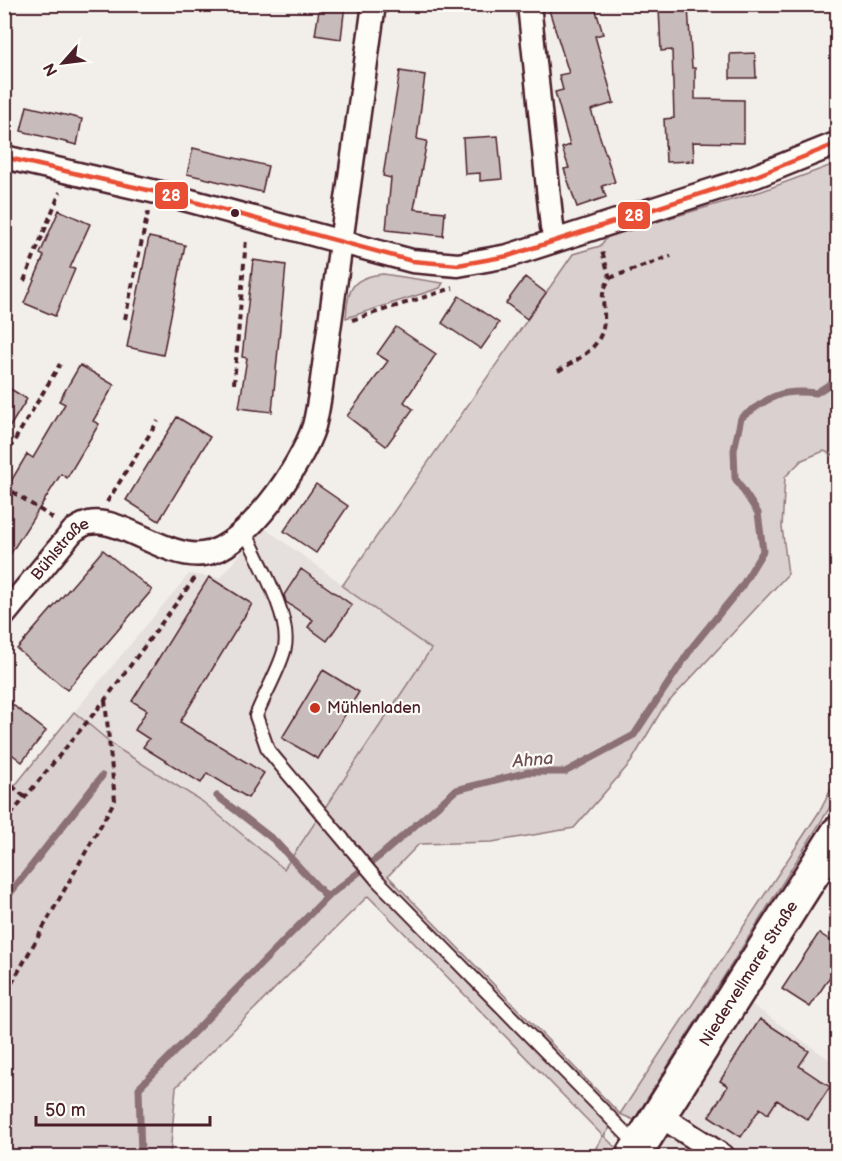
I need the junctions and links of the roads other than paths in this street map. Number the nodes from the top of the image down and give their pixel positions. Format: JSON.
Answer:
{"nodes":[{"id":1,"x":374,"y":4,"type":"edge"},
{"id":2,"x":529,"y":4,"type":"edge"},
{"id":3,"x":837,"y":143,"type":"edge"},
{"id":4,"x":4,"y":157,"type":"edge"},
{"id":5,"x":556,"y":240,"type":"junction"},
{"id":6,"x":341,"y":244,"type":"junction"},
{"id":7,"x":244,"y":529,"type":"junction"},
{"id":8,"x":4,"y":615,"type":"edge"},
{"id":9,"x":837,"y":833,"type":"edge"},
{"id":10,"x":659,"y":1114,"type":"junction"},
{"id":11,"x":636,"y":1152,"type":"edge"},
{"id":12,"x":723,"y":1156,"type":"edge"}],
"edges":[{"from":1,"to":6,"type":"street"},
{"from":2,"to":5,"type":"street"},
{"from":3,"to":5,"type":"street"},
{"from":4,"to":6,"type":"street"},
{"from":5,"to":6,"type":"street"},
{"from":6,"to":7,"type":"street"},
{"from":7,"to":8,"type":"street","name":"Bühlstraße"},
{"from":7,"to":11,"type":"lane"},
{"from":9,"to":10,"type":"main road","name":"Niedervellmarer Straße"},
{"from":10,"to":11,"type":"main road","name":"Niedervellmarer Straße"},
{"from":10,"to":12,"type":"street"}]}
